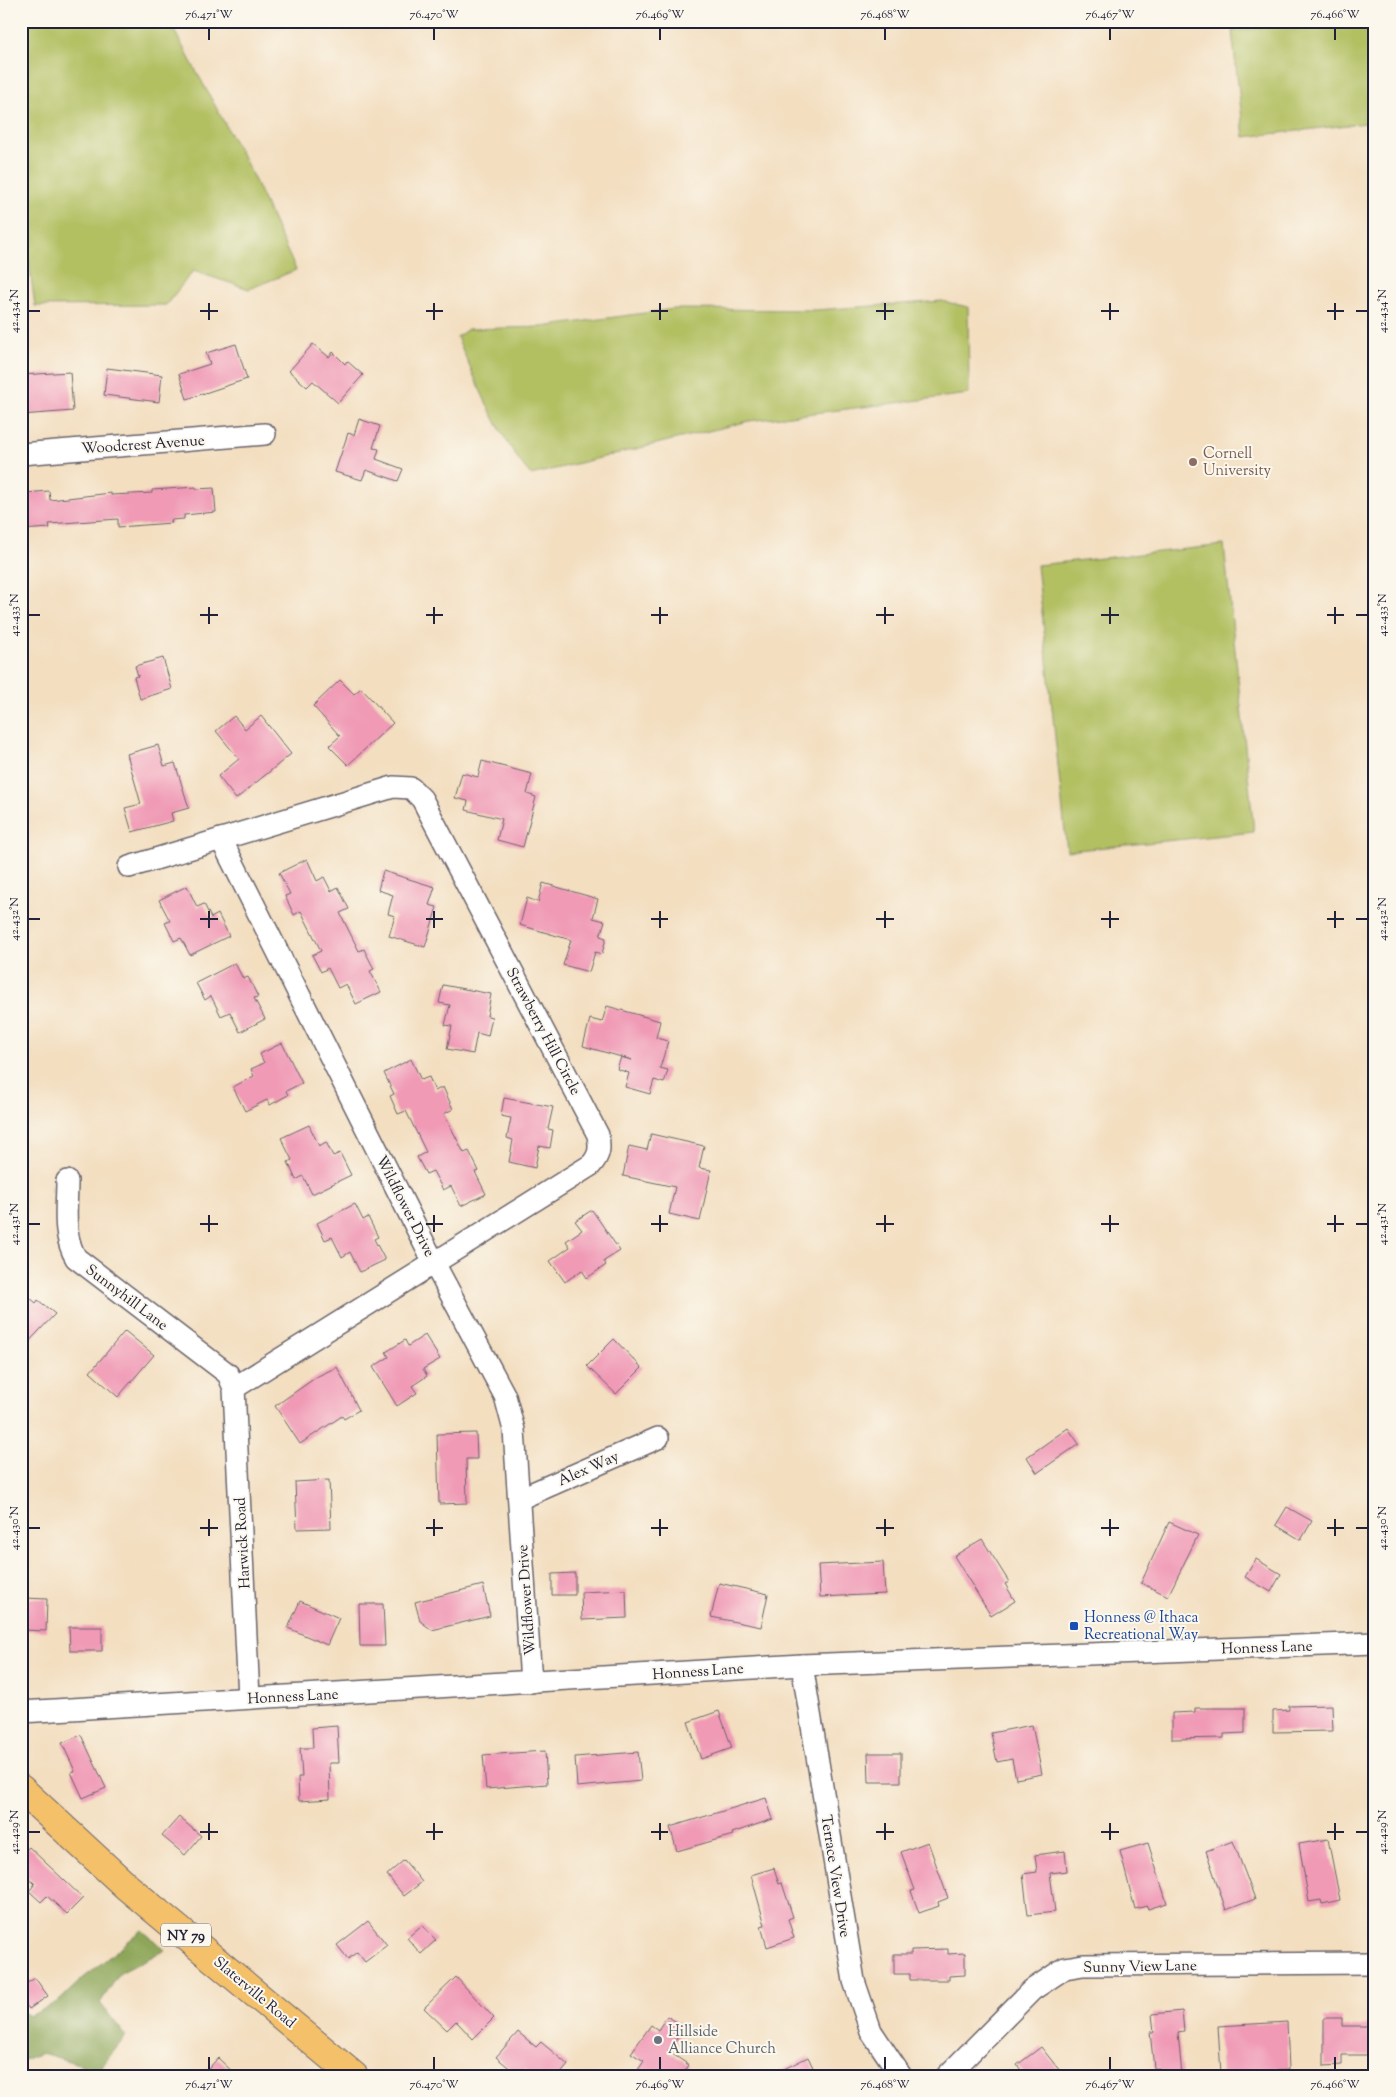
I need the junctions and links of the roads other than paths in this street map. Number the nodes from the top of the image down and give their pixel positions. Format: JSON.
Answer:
{"nodes":[{"id":1,"x":265,"y":434,"type":"dead end"},
{"id":2,"x":21,"y":454,"type":"edge"},
{"id":3,"x":221,"y":839,"type":"junction"},
{"id":4,"x":130,"y":867,"type":"dead end"},
{"id":5,"x":67,"y":1181,"type":"dead end"},
{"id":6,"x":434,"y":1263,"type":"junction"},
{"id":7,"x":234,"y":1388,"type":"junction"},
{"id":8,"x":658,"y":1438,"type":"dead end"},
{"id":9,"x":519,"y":1499,"type":"junction"},
{"id":10,"x":1375,"y":1643,"type":"edge"},
{"id":11,"x":802,"y":1665,"type":"junction"},
{"id":12,"x":531,"y":1682,"type":"junction"},
{"id":13,"x":249,"y":1698,"type":"junction"},
{"id":14,"x":21,"y":1712,"type":"edge"},
{"id":15,"x":21,"y":1789,"type":"edge"},
{"id":16,"x":1375,"y":1963,"type":"edge"},
{"id":17,"x":354,"y":2076,"type":"edge"},
{"id":18,"x":901,"y":2076,"type":"edge"},
{"id":19,"x":947,"y":2076,"type":"edge"}],
"edges":[{"from":1,"to":2,"type":"street","name":"Woodcrest Avenue"},
{"from":3,"to":4,"type":"street","name":"Strawberry Hill Circle"},
{"from":3,"to":6,"type":"street","name":"Wildflower Drive"},
{"from":3,"to":6,"type":"street","name":"Strawberry Hill Circle"},
{"from":5,"to":7,"type":"street","name":"Sunnyhill Lane"},
{"from":6,"to":7,"type":"street","name":"Strawberry Hill Circle"},
{"from":6,"to":9,"type":"street","name":"Wildflower Drive"},
{"from":7,"to":13,"type":"street","name":"Harwick Road"},
{"from":8,"to":9,"type":"street","name":"Alex Way"},
{"from":9,"to":12,"type":"street","name":"Wildflower Drive"},
{"from":10,"to":11,"type":"street","name":"Honness Lane"},
{"from":11,"to":12,"type":"street","name":"Honness Lane"},
{"from":11,"to":18,"type":"street","name":"Terrace View Drive"},
{"from":12,"to":13,"type":"street","name":"Honness Lane"},
{"from":13,"to":14,"type":"street","name":"Honness Lane"},
{"from":15,"to":17,"type":"highway","name":"Slaterville Road","number":"NY 79"},
{"from":16,"to":19,"type":"street","name":"Sunny View Lane"}]}
